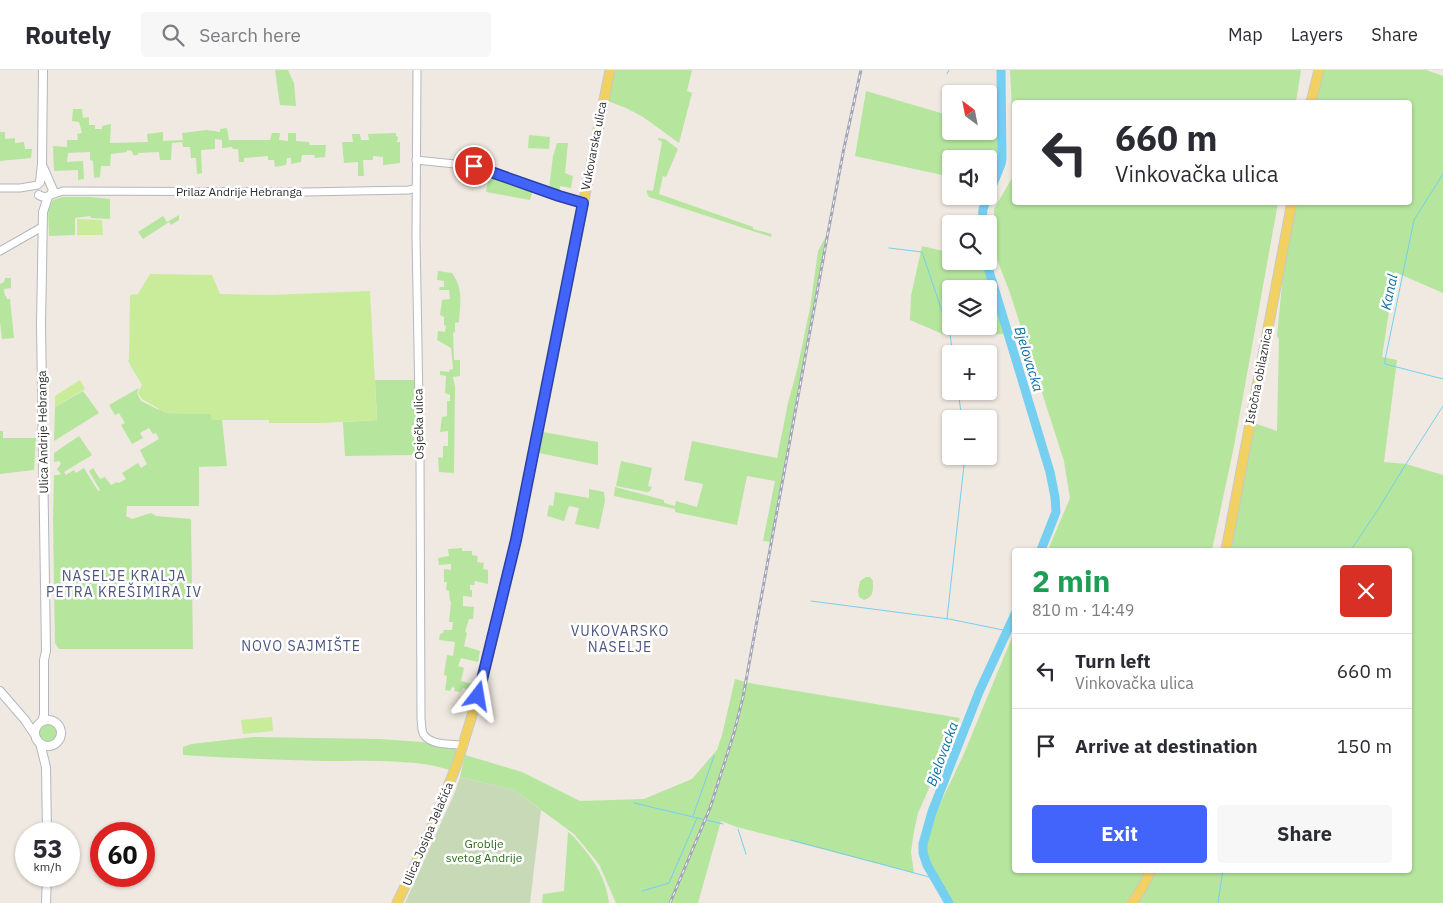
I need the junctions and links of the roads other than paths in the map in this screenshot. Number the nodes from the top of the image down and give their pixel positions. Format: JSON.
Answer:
{"nodes":[{"id":1,"x":43,"y":70,"type":"edge"},
{"id":2,"x":417,"y":70,"type":"edge"},
{"id":3,"x":610,"y":70,"type":"edge"},
{"id":4,"x":1319,"y":70,"type":"edge"},
{"id":5,"x":1312,"y":100,"type":"edge"},
{"id":6,"x":416,"y":160,"type":"junction"},
{"id":7,"x":42,"y":164,"type":"junction"},
{"id":8,"x":50,"y":184,"type":"junction"},
{"id":9,"x":0,"y":188,"type":"edge"},
{"id":10,"x":416,"y":188,"type":"junction"},
{"id":11,"x":39,"y":189,"type":"junction"},
{"id":12,"x":63,"y":191,"type":"junction"},
{"id":13,"x":49,"y":196,"type":"junction"},
{"id":14,"x":583,"y":203,"type":"junction"},
{"id":15,"x":1291,"y":205,"type":"edge"},
{"id":16,"x":43,"y":212,"type":"junction"},
{"id":17,"x":42,"y":227,"type":"junction"},
{"id":18,"x":0,"y":251,"type":"edge"},
{"id":19,"x":1226,"y":548,"type":"edge"},
{"id":20,"x":46,"y":651,"type":"junction"},
{"id":21,"x":0,"y":691,"type":"edge"},
{"id":22,"x":25,"y":720,"type":"junction"},
{"id":23,"x":54,"y":721,"type":"junction"},
{"id":24,"x":41,"y":722,"type":"junction"},
{"id":25,"x":35,"y":735,"type":"junction"},
{"id":26,"x":40,"y":743,"type":"junction"},
{"id":27,"x":53,"y":745,"type":"junction"},
{"id":28,"x":463,"y":747,"type":"junction"},
{"id":29,"x":457,"y":764,"type":"joint"},
{"id":30,"x":46,"y":767,"type":"junction"},
{"id":31,"x":47,"y":822,"type":"edge"},
{"id":32,"x":1149,"y":873,"type":"edge"},
{"id":33,"x":47,"y":887,"type":"edge"},
{"id":34,"x":46,"y":903,"type":"edge"},
{"id":35,"x":397,"y":903,"type":"edge"},
{"id":36,"x":1132,"y":903,"type":"edge"}],
"edges":[{"from":1,"to":7,"type":"main road","name":"Ulica Andrije Hebranga"},
{"from":2,"to":6,"type":"street","name":"Osječka ulica"},
{"from":3,"to":14,"type":"main road","name":"Vukovarska ulica"},
{"from":4,"to":5,"type":"main road"},
{"from":6,"to":10,"type":"street","name":"Osječka ulica"},
{"from":6,"to":14,"type":"street"},
{"from":7,"to":8,"type":"main road","name":"Ulica Andrije Hebranga"},
{"from":7,"to":11,"type":"main road","name":"Ulica Andrije Hebranga"},
{"from":8,"to":11,"type":"main road"},
{"from":8,"to":12,"type":"street","name":"Prilaz Andrije Hebranga"},
{"from":8,"to":13,"type":"main road","name":"Ulica Andrije Hebranga"},
{"from":9,"to":11,"type":"street"},
{"from":10,"to":12,"type":"street","name":"Prilaz Andrije Hebranga"},
{"from":10,"to":28,"type":"street","name":"Osječka ulica"},
{"from":11,"to":13,"type":"main road"},
{"from":11,"to":16,"type":"main road","name":"Ulica Andrije Hebranga"},
{"from":12,"to":13,"type":"street","name":"Prilaz Andrije Hebranga"},
{"from":13,"to":16,"type":"main road","name":"Ulica Andrije Hebranga"},
{"from":14,"to":28,"type":"main road","name":"Vukovarska ulica"},
{"from":15,"to":19,"type":"main road","name":"Istočna obilaznica"},
{"from":16,"to":17,"type":"main road","name":"Ulica Andrije Hebranga"},
{"from":17,"to":18,"type":"street"},
{"from":17,"to":20,"type":"main road","name":"Ulica Andrije Hebranga"},
{"from":20,"to":23,"type":"main road","name":"Ulica Andrije Hebranga"},
{"from":20,"to":24,"type":"main road","name":"Ulica Andrije Hebranga"},
{"from":21,"to":22,"type":"main road"},
{"from":22,"to":24,"type":"main road"},
{"from":22,"to":25,"type":"main road"},
{"from":23,"to":24,"type":"main road"},
{"from":23,"to":27,"type":"main road"},
{"from":24,"to":25,"type":"main road"},
{"from":25,"to":26,"type":"main road"},
{"from":26,"to":27,"type":"main road"},
{"from":26,"to":30,"type":"main road"},
{"from":27,"to":30,"type":"main road"},
{"from":28,"to":29,"type":"main road","name":"Vukovarska ulica"},
{"from":29,"to":35,"type":"main road","name":"Ulica Josipa Jelačića"},
{"from":30,"to":31,"type":"main road"},
{"from":32,"to":36,"type":"main road"},
{"from":33,"to":34,"type":"main road"}]}
